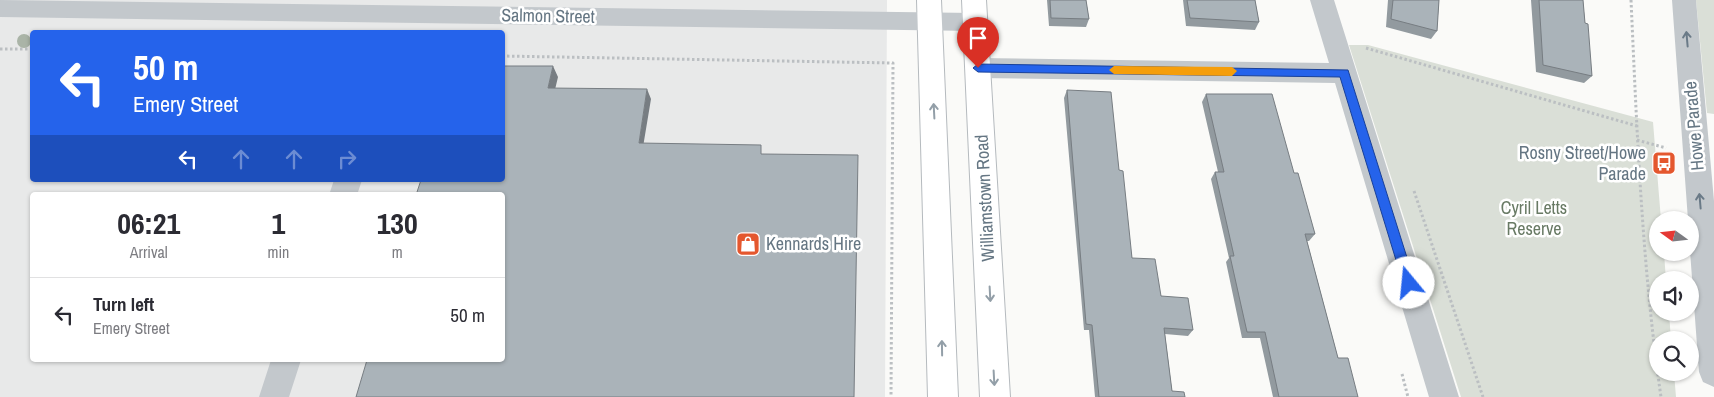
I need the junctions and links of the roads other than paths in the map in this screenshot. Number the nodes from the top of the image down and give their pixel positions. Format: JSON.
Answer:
{"nodes":[{"id":1,"x":1322,"y":0,"type":"edge"},
{"id":2,"x":1684,"y":0,"type":"edge"},
{"id":3,"x":0,"y":8,"type":"edge"},
{"id":4,"x":930,"y":11,"type":"edge"},
{"id":5,"x":974,"y":11,"type":"edge"},
{"id":6,"x":402,"y":23,"type":"edge"},
{"id":7,"x":978,"y":68,"type":"junction"},
{"id":8,"x":1344,"y":73,"type":"junction"},
{"id":9,"x":1704,"y":136,"type":"edge"},
{"id":10,"x":285,"y":362,"type":"edge"},
{"id":11,"x":1714,"y":372,"type":"edge"},
{"id":12,"x":274,"y":397,"type":"edge"},
{"id":13,"x":943,"y":397,"type":"edge"},
{"id":14,"x":995,"y":397,"type":"edge"},
{"id":15,"x":1444,"y":397,"type":"edge"}],
"edges":[{"from":1,"to":8,"type":"street"},
{"from":9,"to":2,"type":"street","name":"Howe Parade","one_way":true},
{"from":3,"to":6,"type":"street","name":"Salmon Street"},
{"from":4,"to":5,"type":"street","name":"Salmon Street"},
{"from":4,"to":6,"type":"street","name":"Salmon Street"},
{"from":13,"to":4,"type":"main road","one_way":true},
{"from":5,"to":7,"type":"main road","name":"Williamstown Road"},
{"from":7,"to":8,"type":"street"},
{"from":7,"to":14,"type":"main road","name":"Williamstown Road","one_way":true},
{"from":8,"to":15,"type":"street"},
{"from":11,"to":9,"type":"street","name":"Howe Parade","one_way":true},
{"from":10,"to":12,"type":"street"}]}
